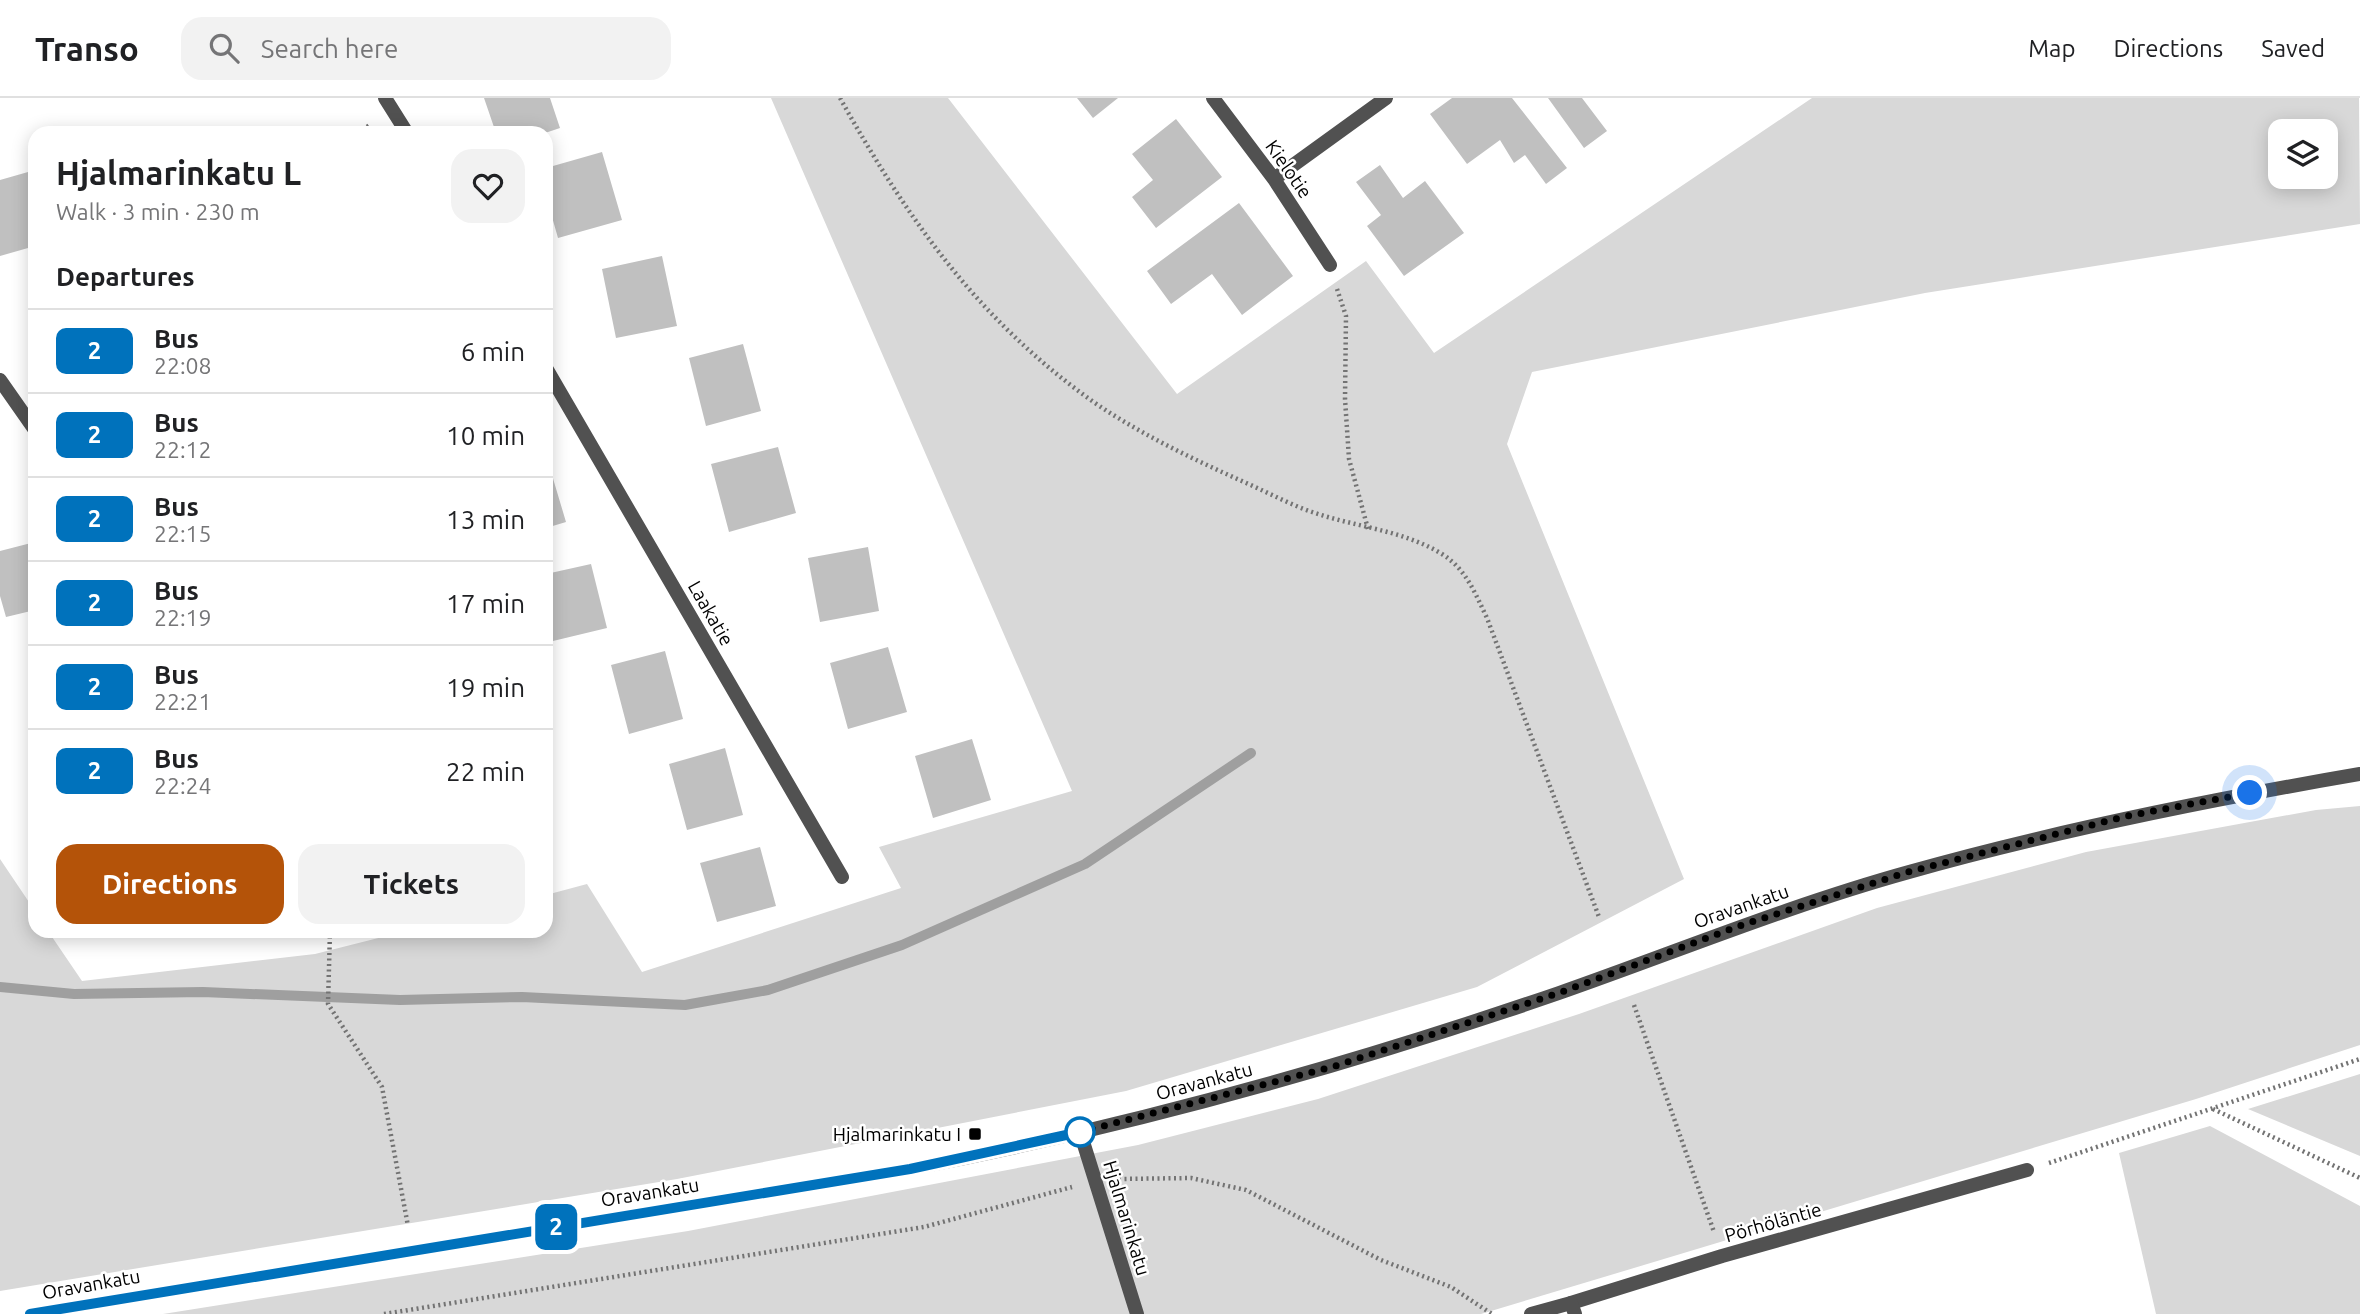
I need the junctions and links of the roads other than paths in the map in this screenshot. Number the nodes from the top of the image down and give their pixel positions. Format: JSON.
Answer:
{"nodes":[{"id":1,"x":385,"y":98,"type":"edge"},
{"id":2,"x":1213,"y":98,"type":"edge"},
{"id":3,"x":1385,"y":98,"type":"edge"},
{"id":4,"x":403,"y":126,"type":"edge"},
{"id":5,"x":1274,"y":179,"type":"junction"},
{"id":6,"x":1329,"y":265,"type":"road end"},
{"id":7,"x":0,"y":380,"type":"edge"},
{"id":8,"x":553,"y":380,"type":"edge"},
{"id":9,"x":4,"y":396,"type":"edge"},
{"id":10,"x":28,"y":422,"type":"edge"},
{"id":11,"x":2360,"y":774,"type":"edge"},
{"id":12,"x":842,"y":877,"type":"dead end"},
{"id":13,"x":1080,"y":1132,"type":"junction"},
{"id":14,"x":2027,"y":1170,"type":"road end"},
{"id":15,"x":1572,"y":1309,"type":"edge"},
{"id":16,"x":30,"y":1314,"type":"edge"},
{"id":17,"x":1137,"y":1314,"type":"edge"},
{"id":18,"x":1531,"y":1314,"type":"edge"}],
"edges":[{"from":1,"to":4,"type":"street"},
{"from":2,"to":5,"type":"street","name":"Kielotie"},
{"from":3,"to":5,"type":"street"},
{"from":5,"to":6,"type":"street","name":"Kielotie"},
{"from":7,"to":9,"type":"street"},
{"from":8,"to":12,"type":"street","name":"Laakatie"},
{"from":9,"to":10,"type":"street"},
{"from":11,"to":13,"type":"street","name":"Oravankatu"},
{"from":13,"to":16,"type":"street","name":"Oravankatu"},
{"from":13,"to":17,"type":"street","name":"Hjalmarinkatu"},
{"from":14,"to":15,"type":"street","name":"Pörhöläntie"},
{"from":15,"to":18,"type":"street","name":"Pörhöläntie"}]}
